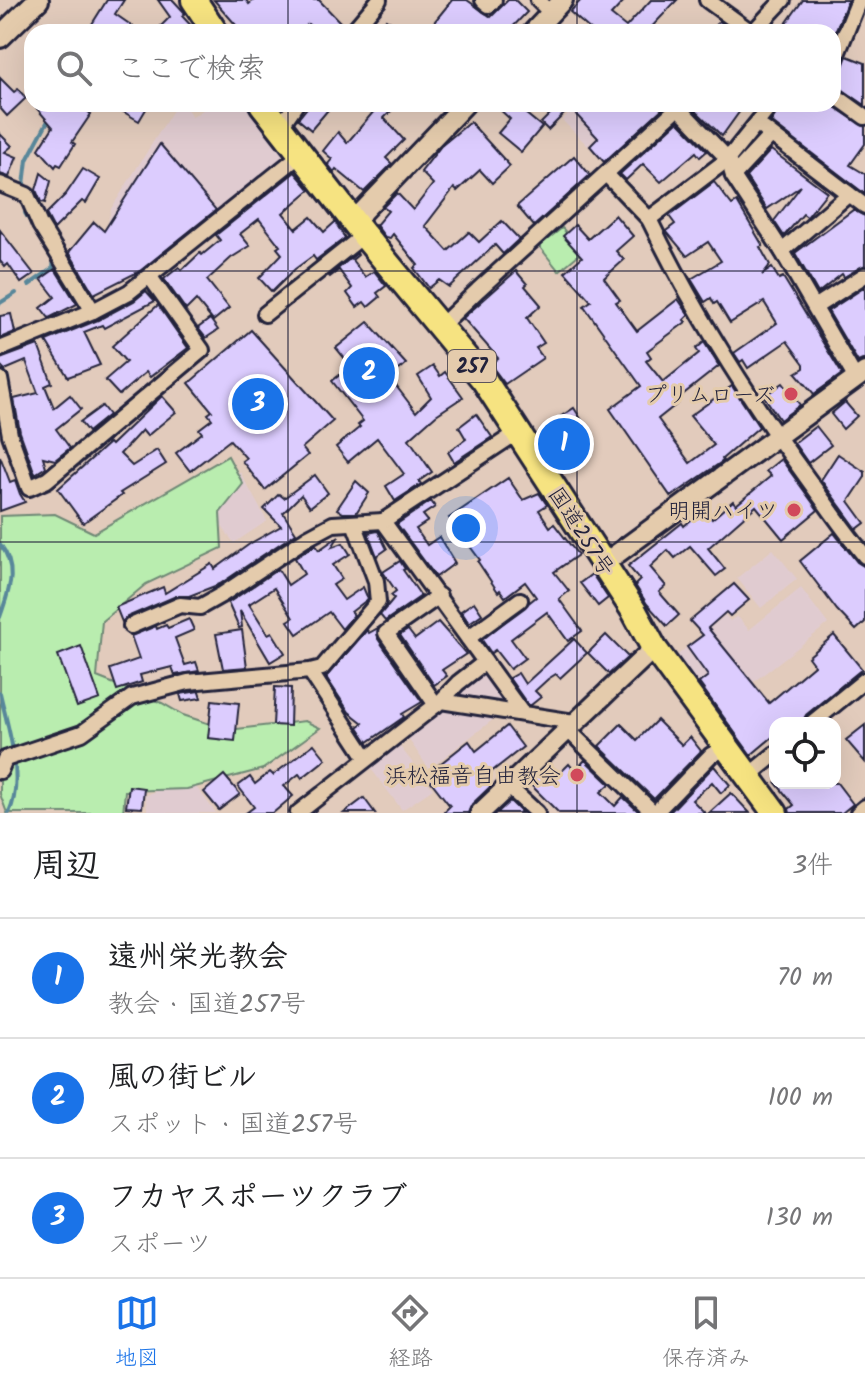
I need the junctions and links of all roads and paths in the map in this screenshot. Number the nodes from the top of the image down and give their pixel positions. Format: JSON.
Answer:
{"nodes":[{"id":1,"x":38,"y":0,"type":"edge"},
{"id":2,"x":194,"y":0,"type":"edge"},
{"id":3,"x":379,"y":0,"type":"edge"},
{"id":4,"x":483,"y":0,"type":"edge"},
{"id":5,"x":494,"y":0,"type":"edge"},
{"id":6,"x":707,"y":0,"type":"edge"},
{"id":7,"x":783,"y":0,"type":"edge"},
{"id":8,"x":859,"y":0,"type":"edge"},
{"id":9,"x":551,"y":4,"type":"edge"},
{"id":10,"x":210,"y":24,"type":"edge"},
{"id":11,"x":359,"y":24,"type":"edge"},
{"id":12,"x":538,"y":24,"type":"edge"},
{"id":13,"x":741,"y":24,"type":"edge"},
{"id":14,"x":760,"y":24,"type":"edge"},
{"id":15,"x":0,"y":37,"type":"edge"},
{"id":16,"x":841,"y":44,"type":"edge"},
{"id":17,"x":841,"y":100,"type":"edge"},
{"id":18,"x":267,"y":112,"type":"edge"},
{"id":19,"x":291,"y":112,"type":"edge"},
{"id":20,"x":457,"y":112,"type":"edge"},
{"id":21,"x":674,"y":112,"type":"edge"},
{"id":22,"x":686,"y":112,"type":"edge"},
{"id":23,"x":766,"y":112,"type":"edge"},
{"id":24,"x":865,"y":117,"type":"edge"},
{"id":25,"x":758,"y":124,"type":"junction"},
{"id":26,"x":279,"y":129,"type":"junction"},
{"id":27,"x":771,"y":135,"type":"junction"},
{"id":28,"x":300,"y":155,"type":"junction"},
{"id":29,"x":728,"y":159,"type":"junction"},
{"id":30,"x":606,"y":174,"type":"junction"},
{"id":31,"x":733,"y":176,"type":"junction"},
{"id":32,"x":0,"y":184,"type":"edge"},
{"id":33,"x":849,"y":194,"type":"junction"},
{"id":34,"x":865,"y":206,"type":"edge"},
{"id":35,"x":649,"y":219,"type":"junction"},
{"id":36,"x":360,"y":230,"type":"junction"},
{"id":37,"x":782,"y":251,"type":"junction"},
{"id":38,"x":865,"y":275,"type":"edge"},
{"id":39,"x":150,"y":277,"type":"junction"},
{"id":40,"x":815,"y":307,"type":"junction"},
{"id":41,"x":93,"y":311,"type":"junction"},
{"id":42,"x":265,"y":314,"type":"dead end"},
{"id":43,"x":443,"y":328,"type":"junction"},
{"id":44,"x":0,"y":349,"type":"edge"},
{"id":45,"x":860,"y":376,"type":"edge"},
{"id":46,"x":0,"y":379,"type":"edge"},
{"id":47,"x":518,"y":432,"type":"junction"},
{"id":48,"x":776,"y":435,"type":"junction"},
{"id":49,"x":383,"y":521,"type":"junction"},
{"id":50,"x":354,"y":523,"type":"junction"},
{"id":51,"x":865,"y":556,"type":"edge"},
{"id":52,"x":603,"y":564,"type":"junction"},
{"id":53,"x":439,"y":596,"type":"junction"},
{"id":54,"x":520,"y":600,"type":"dead end"},
{"id":55,"x":131,"y":626,"type":"dead end"},
{"id":56,"x":468,"y":638,"type":"junction"},
{"id":57,"x":654,"y":648,"type":"junction"},
{"id":58,"x":485,"y":662,"type":"junction"},
{"id":59,"x":310,"y":671,"type":"junction"},
{"id":60,"x":865,"y":680,"type":"edge"},
{"id":61,"x":438,"y":703,"type":"junction"},
{"id":62,"x":522,"y":713,"type":"junction"},
{"id":63,"x":819,"y":717,"type":"edge"},
{"id":64,"x":571,"y":726,"type":"junction"},
{"id":65,"x":728,"y":748,"type":"junction"},
{"id":66,"x":366,"y":757,"type":"junction"},
{"id":67,"x":769,"y":759,"type":"edge"},
{"id":68,"x":9,"y":761,"type":"edge"},
{"id":69,"x":747,"y":777,"type":"junction"},
{"id":70,"x":508,"y":786,"type":"junction"},
{"id":71,"x":865,"y":807,"type":"edge"},
{"id":72,"x":298,"y":813,"type":"edge"},
{"id":73,"x":480,"y":813,"type":"edge"},
{"id":74,"x":537,"y":813,"type":"edge"},
{"id":75,"x":655,"y":813,"type":"edge"},
{"id":76,"x":775,"y":813,"type":"edge"},
{"id":77,"x":858,"y":813,"type":"edge"}],
"edges":[{"from":1,"to":15,"type":"main road"},
{"from":2,"to":10,"type":"highway"},
{"from":3,"to":11,"type":"street"},
{"from":4,"to":5,"type":"street"},
{"from":6,"to":13,"type":"street"},
{"from":7,"to":14,"type":"street"},
{"from":8,"to":16,"type":"street"},
{"from":9,"to":12,"type":"street"},
{"from":17,"to":24,"type":"street"},
{"from":18,"to":26,"type":"highway","name":"国道257号","number":"257"},
{"from":19,"to":26,"type":"street"},
{"from":20,"to":36,"type":"street"},
{"from":21,"to":30,"type":"street"},
{"from":22,"to":29,"type":"street"},
{"from":23,"to":25,"type":"street"},
{"from":25,"to":27,"type":"street"},
{"from":25,"to":29,"type":"street"},
{"from":26,"to":28,"type":"highway","name":"国道257号","number":"257"},
{"from":27,"to":31,"type":"street"},
{"from":27,"to":33,"type":"street"},
{"from":28,"to":36,"type":"highway","name":"国道257号","number":"257"},
{"from":28,"to":39,"type":"street"},
{"from":29,"to":31,"type":"street"},
{"from":29,"to":35,"type":"street"},
{"from":30,"to":35,"type":"street"},
{"from":30,"to":43,"type":"street"},
{"from":31,"to":37,"type":"street"},
{"from":32,"to":41,"type":"street"},
{"from":33,"to":34,"type":"street"},
{"from":33,"to":37,"type":"street"},
{"from":35,"to":48,"type":"street"},
{"from":36,"to":42,"type":"street"},
{"from":36,"to":43,"type":"highway","name":"国道257号","number":"257"},
{"from":37,"to":40,"type":"street"},
{"from":38,"to":40,"type":"street"},
{"from":39,"to":41,"type":"street"},
{"from":39,"to":46,"type":"street"},
{"from":40,"to":45,"type":"street"},
{"from":41,"to":44,"type":"street"},
{"from":43,"to":47,"type":"highway","name":"国道257号","number":"257"},
{"from":45,"to":48,"type":"street"},
{"from":47,"to":49,"type":"street"},
{"from":47,"to":52,"type":"highway","name":"国道257号","number":"257"},
{"from":48,"to":51,"type":"street"},
{"from":48,"to":52,"type":"street"},
{"from":49,"to":50,"type":"street"},
{"from":49,"to":53,"type":"street"},
{"from":50,"to":55,"type":"street"},
{"from":50,"to":59,"type":"street"},
{"from":52,"to":57,"type":"highway","name":"国道257号","number":"257"},
{"from":53,"to":56,"type":"street"},
{"from":53,"to":61,"type":"street"},
{"from":54,"to":56,"type":"street"},
{"from":56,"to":58,"type":"street"},
{"from":57,"to":64,"type":"street"},
{"from":57,"to":65,"type":"highway","name":"国道257号","number":"257"},
{"from":58,"to":61,"type":"street"},
{"from":58,"to":62,"type":"street"},
{"from":59,"to":66,"type":"street"},
{"from":59,"to":68,"type":"street"},
{"from":60,"to":63,"type":"street"},
{"from":61,"to":62,"type":"street"},
{"from":61,"to":66,"type":"street"},
{"from":62,"to":64,"type":"street"},
{"from":64,"to":70,"type":"street"},
{"from":64,"to":75,"type":"street"},
{"from":65,"to":69,"type":"highway","name":"国道257号","number":"257"},
{"from":65,"to":75,"type":"street"},
{"from":66,"to":72,"type":"street"},
{"from":67,"to":69,"type":"street"},
{"from":69,"to":76,"type":"highway","name":"国道257号","number":"257"},
{"from":70,"to":73,"type":"street"},
{"from":70,"to":74,"type":"street"},
{"from":71,"to":77,"type":"street"}]}
